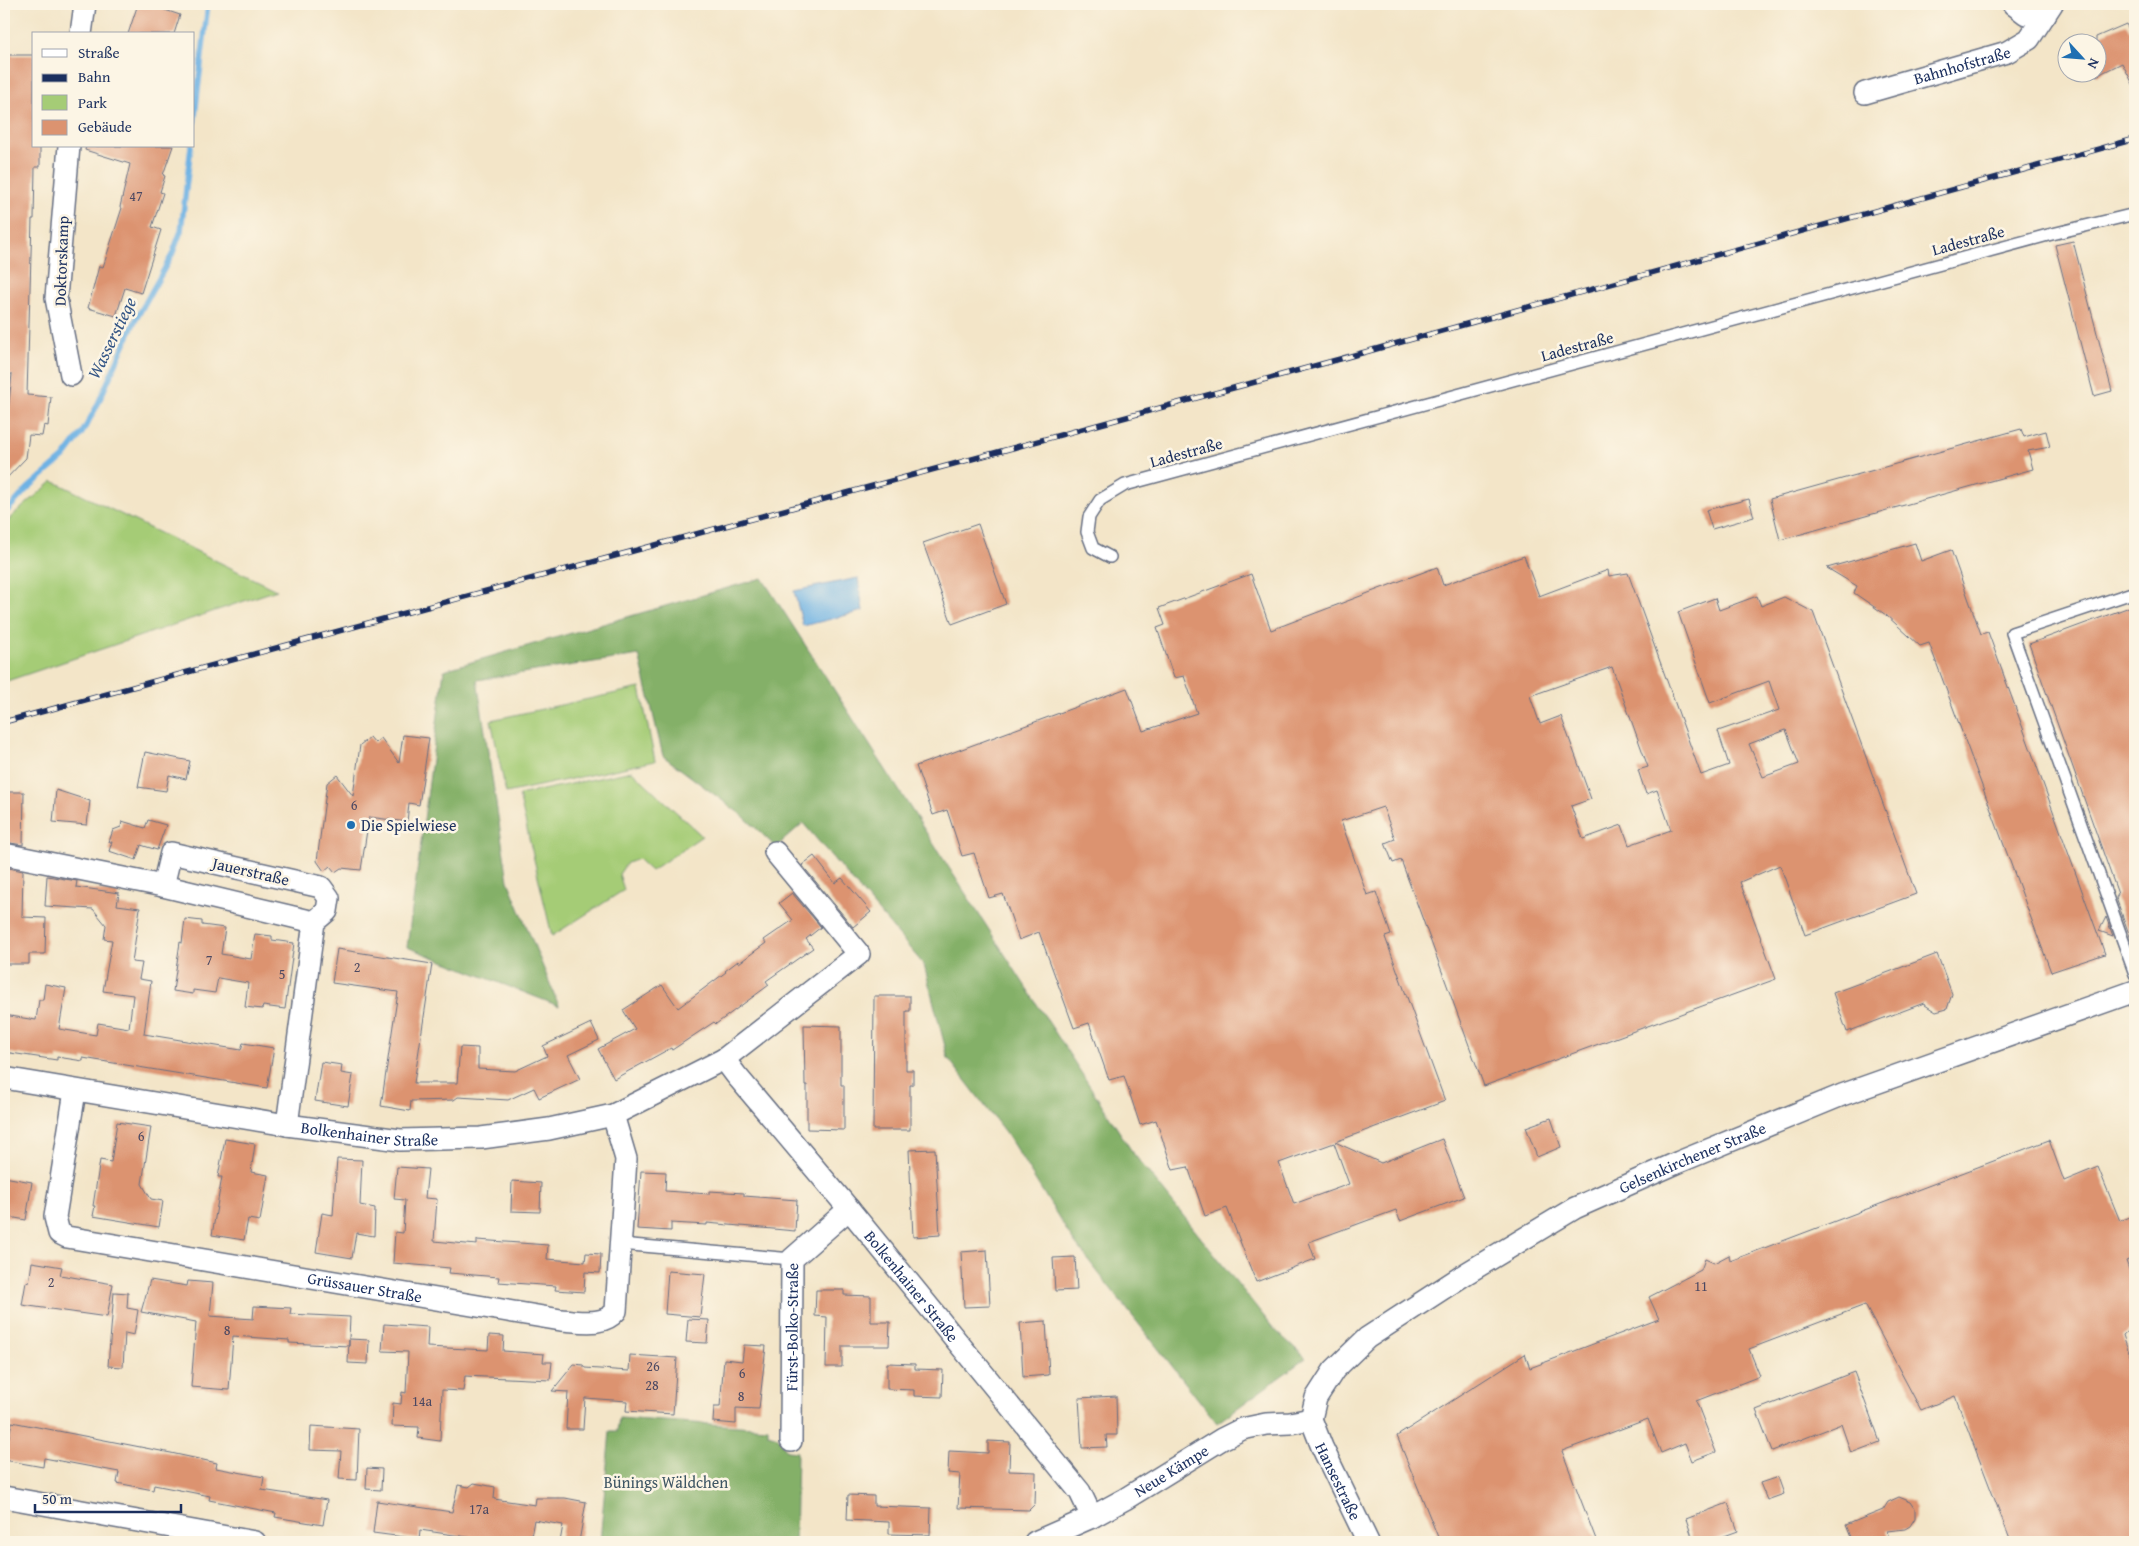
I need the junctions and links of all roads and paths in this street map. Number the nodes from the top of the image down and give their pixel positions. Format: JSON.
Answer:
{"nodes":[{"id":1,"x":85,"y":4,"type":"edge"},
{"id":2,"x":2013,"y":4,"type":"edge"},
{"id":3,"x":2048,"y":10,"type":"edge"},
{"id":4,"x":81,"y":32,"type":"edge"},
{"id":5,"x":1865,"y":93,"type":"dead end"},
{"id":6,"x":69,"y":148,"type":"edge"},
{"id":7,"x":2135,"y":214,"type":"edge"},
{"id":8,"x":71,"y":375,"type":"dead end"},
{"id":9,"x":1110,"y":557,"type":"dead end"},
{"id":10,"x":2135,"y":592,"type":"edge"},
{"id":11,"x":775,"y":852,"type":"dead end"},
{"id":12,"x":4,"y":854,"type":"edge"},
{"id":13,"x":163,"y":886,"type":"junction"},
{"id":14,"x":314,"y":922,"type":"junction"},
{"id":15,"x":2135,"y":974,"type":"edge"},
{"id":16,"x":2135,"y":991,"type":"edge"},
{"id":17,"x":724,"y":1059,"type":"junction"},
{"id":18,"x":4,"y":1078,"type":"edge"},
{"id":19,"x":75,"y":1090,"type":"junction"},
{"id":20,"x":612,"y":1115,"type":"junction"},
{"id":21,"x":287,"y":1124,"type":"junction"},
{"id":22,"x":849,"y":1209,"type":"junction"},
{"id":23,"x":620,"y":1244,"type":"junction"},
{"id":24,"x":792,"y":1259,"type":"junction"},
{"id":25,"x":1311,"y":1419,"type":"junction"},
{"id":26,"x":791,"y":1441,"type":"dead end"},
{"id":27,"x":4,"y":1497,"type":"edge"},
{"id":28,"x":1092,"y":1517,"type":"junction"},
{"id":29,"x":255,"y":1542,"type":"edge"},
{"id":30,"x":1035,"y":1542,"type":"edge"},
{"id":31,"x":1368,"y":1542,"type":"edge"}],
"edges":[{"from":1,"to":4,"type":"street"},
{"from":2,"to":3,"type":"street"},
{"from":3,"to":5,"type":"street","name":"Bahnhofstraße"},
{"from":6,"to":8,"type":"street","name":"Doktorskamp"},
{"from":7,"to":9,"type":"lane","name":"Ladestraße"},
{"from":10,"to":15,"type":"lane"},
{"from":11,"to":17,"type":"street","name":"Bolkenhainer Straße"},
{"from":12,"to":13,"type":"street"},
{"from":13,"to":14,"type":"street"},
{"from":13,"to":14,"type":"street","name":"Jauerstraße"},
{"from":14,"to":21,"type":"street","name":"Jauerstraße"},
{"from":16,"to":25,"type":"street","name":"Gelsenkirchener Straße"},
{"from":17,"to":20,"type":"street","name":"Bolkenhainer Straße"},
{"from":17,"to":22,"type":"street","name":"Bolkenhainer Straße"},
{"from":18,"to":19,"type":"street","name":"Bolkenhainer Straße"},
{"from":19,"to":21,"type":"street","name":"Bolkenhainer Straße"},
{"from":19,"to":23,"type":"street","name":"Grüssauer Straße"},
{"from":20,"to":21,"type":"street","name":"Bolkenhainer Straße"},
{"from":20,"to":23,"type":"street","name":"Grüssauer Straße"},
{"from":22,"to":24,"type":"street","name":"Fürst-Bolko-Straße"},
{"from":22,"to":28,"type":"street","name":"Bolkenhainer Straße"},
{"from":23,"to":24,"type":"lane"},
{"from":24,"to":26,"type":"street","name":"Fürst-Bolko-Straße"},
{"from":25,"to":28,"type":"street","name":"Neue Kämpe"},
{"from":25,"to":31,"type":"street","name":"Hansestraße"},
{"from":27,"to":29,"type":"street"},
{"from":28,"to":30,"type":"street","name":"Neue Kämpe"}]}
